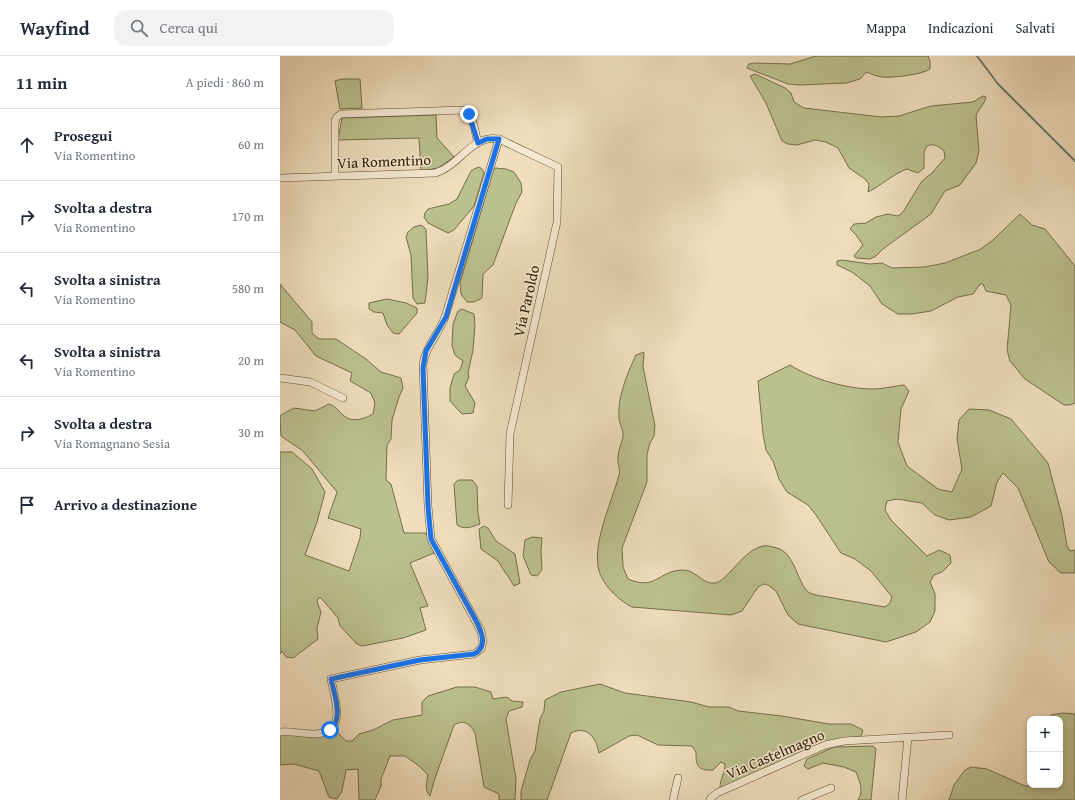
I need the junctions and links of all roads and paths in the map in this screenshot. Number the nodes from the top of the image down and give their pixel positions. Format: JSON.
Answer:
{"nodes":[{"id":1,"x":499,"y":139,"type":"junction"},
{"id":2,"x":478,"y":143,"type":"junction"},
{"id":3,"x":335,"y":176,"type":"junction"},
{"id":4,"x":280,"y":178,"type":"edge"},
{"id":5,"x":280,"y":378,"type":"edge"},
{"id":6,"x":343,"y":398,"type":"dead end"},
{"id":7,"x":508,"y":505,"type":"dead end"},
{"id":8,"x":280,"y":732,"type":"edge"},
{"id":9,"x":949,"y":735,"type":"dead end"},
{"id":10,"x":908,"y":737,"type":"junction"},
{"id":11,"x":678,"y":778,"type":"dead end"},
{"id":12,"x":831,"y":788,"type":"dead end"},
{"id":13,"x":673,"y":800,"type":"edge"},
{"id":14,"x":710,"y":800,"type":"edge"},
{"id":15,"x":802,"y":800,"type":"edge"},
{"id":16,"x":902,"y":800,"type":"edge"}],
"edges":[{"from":1,"to":2,"type":"street","name":"Via Romentino"},
{"from":1,"to":7,"type":"street","name":"Via Paroldo"},
{"from":1,"to":8,"type":"street"},
{"from":2,"to":3,"type":"street","name":"Via Romentino"},
{"from":2,"to":3,"type":"street"},
{"from":3,"to":4,"type":"street","name":"Via Romentino"},
{"from":5,"to":6,"type":"street"},
{"from":9,"to":10,"type":"street","name":"Via Castelmagno"},
{"from":10,"to":14,"type":"street","name":"Via Castelmagno"},
{"from":10,"to":16,"type":"street"},
{"from":11,"to":13,"type":"street"},
{"from":12,"to":15,"type":"street"}]}
